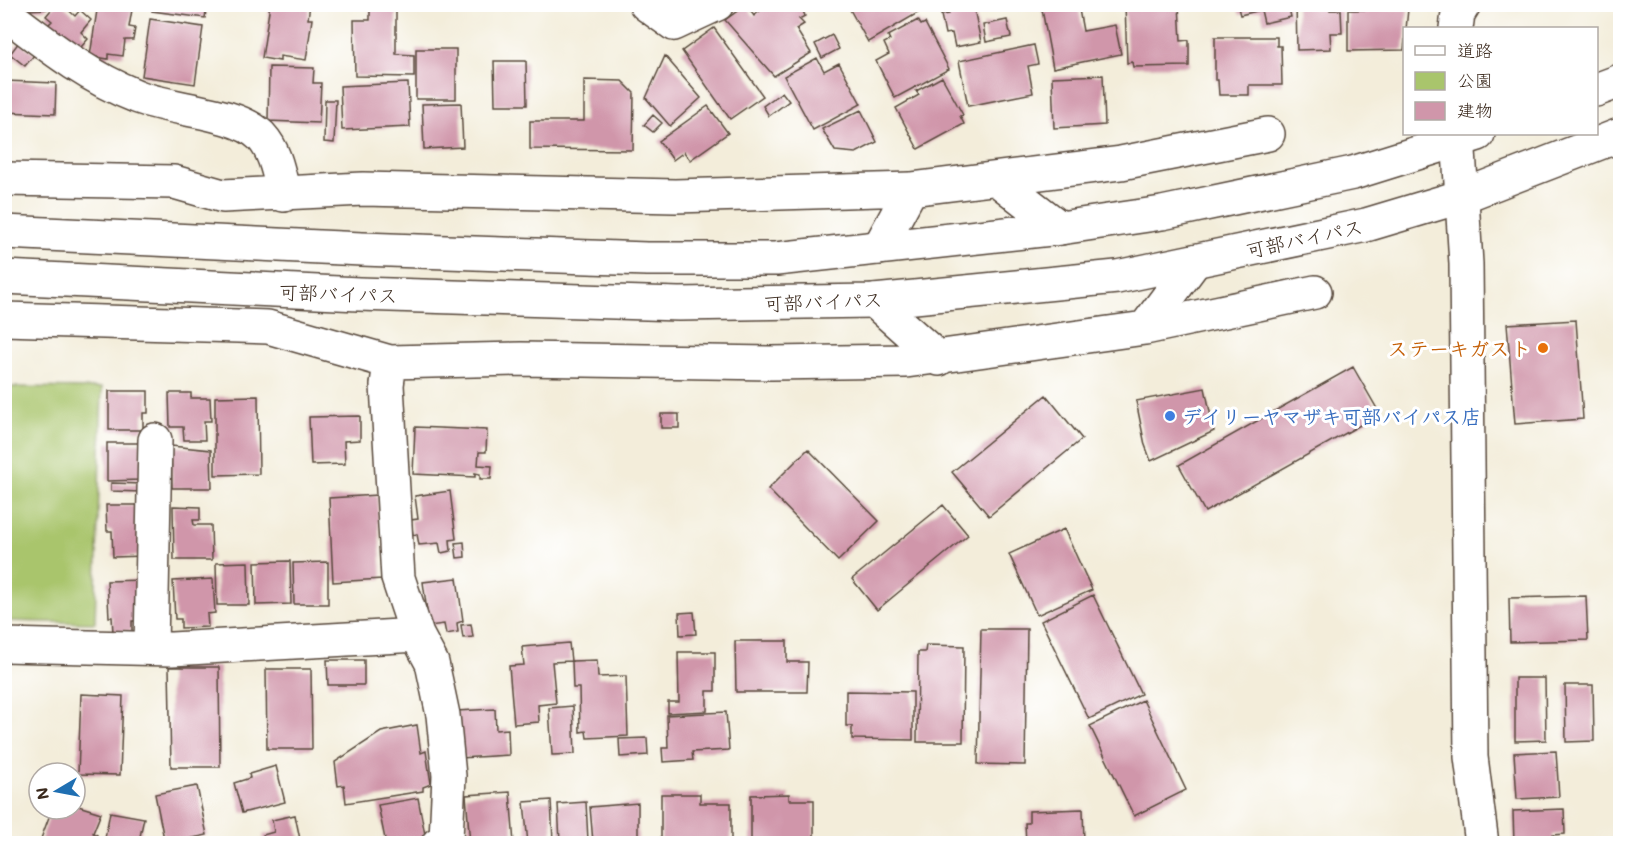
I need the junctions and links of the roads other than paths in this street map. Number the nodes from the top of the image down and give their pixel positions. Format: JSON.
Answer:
{"nodes":[{"id":1,"x":7,"y":4,"type":"edge"},
{"id":2,"x":646,"y":4,"type":"edge"},
{"id":3,"x":717,"y":4,"type":"edge"},
{"id":4,"x":1464,"y":4,"type":"edge"},
{"id":5,"x":1456,"y":27,"type":"edge"},
{"id":6,"x":1620,"y":81,"type":"edge"},
{"id":7,"x":1598,"y":89,"type":"edge"},
{"id":8,"x":1268,"y":134,"type":"dead end"},
{"id":9,"x":1620,"y":135,"type":"edge"},
{"id":10,"x":1465,"y":136,"type":"edge"},
{"id":11,"x":4,"y":179,"type":"edge"},
{"id":12,"x":998,"y":180,"type":"junction"},
{"id":13,"x":911,"y":189,"type":"junction"},
{"id":14,"x":284,"y":195,"type":"junction"},
{"id":15,"x":1463,"y":196,"type":"junction"},
{"id":16,"x":1060,"y":228,"type":"junction"},
{"id":17,"x":4,"y":232,"type":"edge"},
{"id":18,"x":879,"y":248,"type":"junction"},
{"id":19,"x":1195,"y":261,"type":"junction"},
{"id":20,"x":4,"y":277,"type":"edge"},
{"id":21,"x":1315,"y":292,"type":"dead end"},
{"id":22,"x":874,"y":301,"type":"junction"},
{"id":23,"x":4,"y":319,"type":"edge"},
{"id":24,"x":1145,"y":328,"type":"junction"},
{"id":25,"x":939,"y":359,"type":"junction"},
{"id":26,"x":390,"y":362,"type":"junction"},
{"id":27,"x":155,"y":440,"type":"dead end"},
{"id":28,"x":417,"y":635,"type":"junction"},
{"id":29,"x":4,"y":645,"type":"edge"},
{"id":30,"x":151,"y":648,"type":"junction"},
{"id":31,"x":438,"y":843,"type":"edge"},
{"id":32,"x":1482,"y":843,"type":"edge"}],
"edges":[{"from":1,"to":14,"type":"main road"},
{"from":2,"to":3,"type":"main road"},
{"from":4,"to":5,"type":"main road"},
{"from":6,"to":7,"type":"main road"},
{"from":8,"to":12,"type":"main road"},
{"from":9,"to":15,"type":"main road","name":"可部バイパス"},
{"from":10,"to":15,"type":"main road"},
{"from":10,"to":16,"type":"main road"},
{"from":11,"to":14,"type":"main road"},
{"from":12,"to":13,"type":"main road"},
{"from":12,"to":16,"type":"main road"},
{"from":13,"to":14,"type":"main road"},
{"from":13,"to":18,"type":"main road"},
{"from":15,"to":19,"type":"main road","name":"可部バイパス"},
{"from":15,"to":32,"type":"main road"},
{"from":16,"to":18,"type":"main road"},
{"from":17,"to":18,"type":"main road"},
{"from":19,"to":22,"type":"main road","name":"可部バイパス"},
{"from":19,"to":24,"type":"main road"},
{"from":20,"to":22,"type":"main road","name":"可部バイパス"},
{"from":21,"to":24,"type":"main road"},
{"from":22,"to":25,"type":"main road"},
{"from":23,"to":26,"type":"main road"},
{"from":24,"to":25,"type":"main road"},
{"from":25,"to":26,"type":"main road"},
{"from":26,"to":28,"type":"main road"},
{"from":27,"to":30,"type":"main road"},
{"from":28,"to":30,"type":"main road"},
{"from":28,"to":31,"type":"main road"},
{"from":29,"to":30,"type":"main road"}]}
